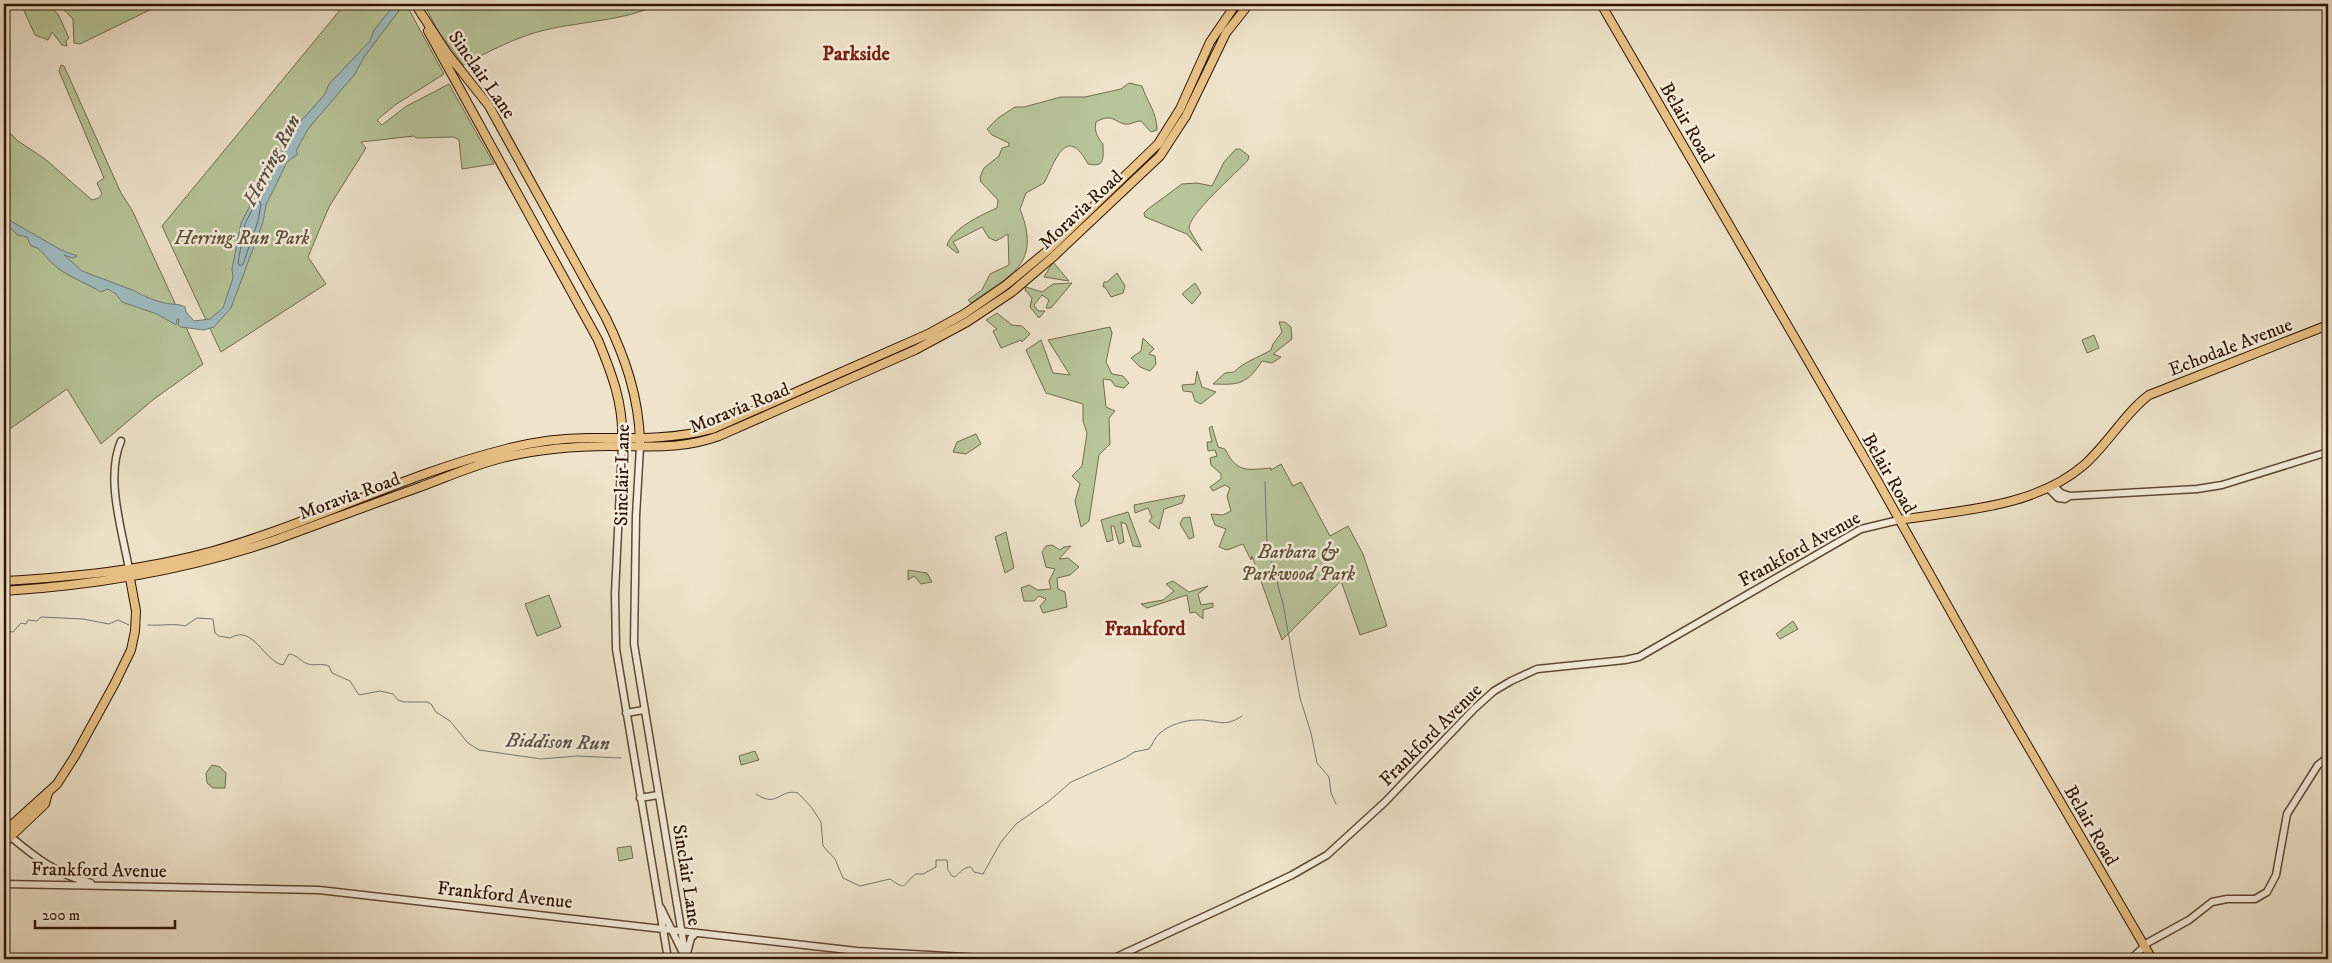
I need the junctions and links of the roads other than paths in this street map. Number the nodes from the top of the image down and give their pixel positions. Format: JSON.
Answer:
{"nodes":[{"id":1,"x":415,"y":4,"type":"edge"},
{"id":2,"x":1236,"y":4,"type":"edge"},
{"id":3,"x":1249,"y":4,"type":"edge"},
{"id":4,"x":1601,"y":4,"type":"edge"},
{"id":5,"x":422,"y":16,"type":"junction"},
{"id":6,"x":2328,"y":325,"type":"edge"},
{"id":7,"x":2144,"y":399,"type":"joint"},
{"id":8,"x":640,"y":437,"type":"junction"},
{"id":9,"x":121,"y":441,"type":"dead end"},
{"id":10,"x":622,"y":442,"type":"junction"},
{"id":11,"x":640,"y":447,"type":"junction"},
{"id":12,"x":2328,"y":452,"type":"edge"},
{"id":13,"x":2051,"y":487,"type":"junction"},
{"id":14,"x":1899,"y":520,"type":"junction"},
{"id":15,"x":129,"y":569,"type":"junction"},
{"id":16,"x":130,"y":577,"type":"junction"},
{"id":17,"x":4,"y":581,"type":"edge"},
{"id":18,"x":4,"y":591,"type":"edge"},
{"id":19,"x":644,"y":710,"type":"junction"},
{"id":20,"x":626,"y":714,"type":"junction"},
{"id":21,"x":2328,"y":757,"type":"edge"},
{"id":22,"x":658,"y":795,"type":"junction"},
{"id":23,"x":640,"y":798,"type":"junction"},
{"id":24,"x":7,"y":834,"type":"edge"},
{"id":25,"x":4,"y":843,"type":"edge"},
{"id":26,"x":58,"y":872,"type":"junction"},
{"id":27,"x":4,"y":884,"type":"edge"},
{"id":28,"x":72,"y":885,"type":"junction"},
{"id":29,"x":102,"y":885,"type":"junction"},
{"id":30,"x":658,"y":903,"type":"junction"},
{"id":31,"x":662,"y":929,"type":"junction"},
{"id":32,"x":672,"y":930,"type":"junction"},
{"id":33,"x":681,"y":931,"type":"junction"},
{"id":34,"x":696,"y":933,"type":"junction"},
{"id":35,"x":2145,"y":947,"type":"junction"},
{"id":36,"x":668,"y":959,"type":"edge"},
{"id":37,"x":686,"y":959,"type":"edge"},
{"id":38,"x":1001,"y":959,"type":"edge"},
{"id":39,"x":1112,"y":959,"type":"edge"},
{"id":40,"x":2131,"y":959,"type":"edge"},
{"id":41,"x":2141,"y":959,"type":"edge"},
{"id":42,"x":2151,"y":959,"type":"edge"}],
"edges":[{"from":1,"to":5,"type":"main road","name":"Sinclair Lane"},
{"from":2,"to":8,"type":"main road","name":"Moravia Road"},
{"from":3,"to":11,"type":"main road","name":"Moravia Road"},
{"from":4,"to":14,"type":"main road","name":"Belair Road"},
{"from":5,"to":8,"type":"main road","name":"Sinclair Lane"},
{"from":5,"to":10,"type":"main road","name":"Sinclair Lane"},
{"from":6,"to":7,"type":"main road","name":"Echodale Avenue"},
{"from":7,"to":13,"type":"main road","name":"Frankford Avenue"},
{"from":8,"to":10,"type":"main road","name":"Moravia Road"},
{"from":8,"to":11,"type":"main road","name":"Sinclair Lane"},
{"from":9,"to":15,"type":"street"},
{"from":10,"to":11,"type":"main road","name":"Moravia Road"},
{"from":10,"to":15,"type":"main road","name":"Moravia Road"},
{"from":10,"to":16,"type":"main road","name":"Moravia Road"},
{"from":10,"to":20,"type":"street","name":"Sinclair Lane"},
{"from":11,"to":19,"type":"street","name":"Sinclair Lane"},
{"from":12,"to":13,"type":"street"},
{"from":13,"to":14,"type":"main road","name":"Frankford Avenue"},
{"from":14,"to":35,"type":"main road","name":"Belair Road"},
{"from":14,"to":39,"type":"street","name":"Frankford Avenue"},
{"from":15,"to":16,"type":"main road"},
{"from":15,"to":17,"type":"main road","name":"Moravia Road"},
{"from":16,"to":18,"type":"main road","name":"Moravia Road"},
{"from":16,"to":24,"type":"main road"},
{"from":19,"to":20,"type":"street"},
{"from":19,"to":22,"type":"street","name":"Sinclair Lane"},
{"from":20,"to":23,"type":"street","name":"Sinclair Lane"},
{"from":21,"to":35,"type":"street"},
{"from":22,"to":23,"type":"street"},
{"from":22,"to":33,"type":"street","name":"Sinclair Lane"},
{"from":23,"to":30,"type":"street","name":"Sinclair Lane"},
{"from":24,"to":25,"type":"main road"},
{"from":24,"to":26,"type":"street"},
{"from":26,"to":28,"type":"street"},
{"from":26,"to":29,"type":"street"},
{"from":27,"to":28,"type":"street","name":"Frankford Avenue"},
{"from":28,"to":29,"type":"street","name":"Frankford Avenue"},
{"from":29,"to":31,"type":"street","name":"Frankford Avenue"},
{"from":30,"to":31,"type":"street","name":"Sinclair Lane"},
{"from":30,"to":32,"type":"street"},
{"from":31,"to":32,"type":"street","name":"Frankford Avenue"},
{"from":31,"to":36,"type":"street","name":"Sinclair Lane"},
{"from":32,"to":33,"type":"street","name":"Frankford Avenue"},
{"from":32,"to":37,"type":"street"},
{"from":33,"to":34,"type":"street","name":"Frankford Avenue"},
{"from":33,"to":37,"type":"street","name":"Sinclair Lane"},
{"from":34,"to":37,"type":"street"},
{"from":34,"to":38,"type":"street","name":"Frankford Avenue"},
{"from":35,"to":40,"type":"street"},
{"from":35,"to":42,"type":"main road","name":"Belair Road"},
{"from":41,"to":42,"type":"main road"}]}
